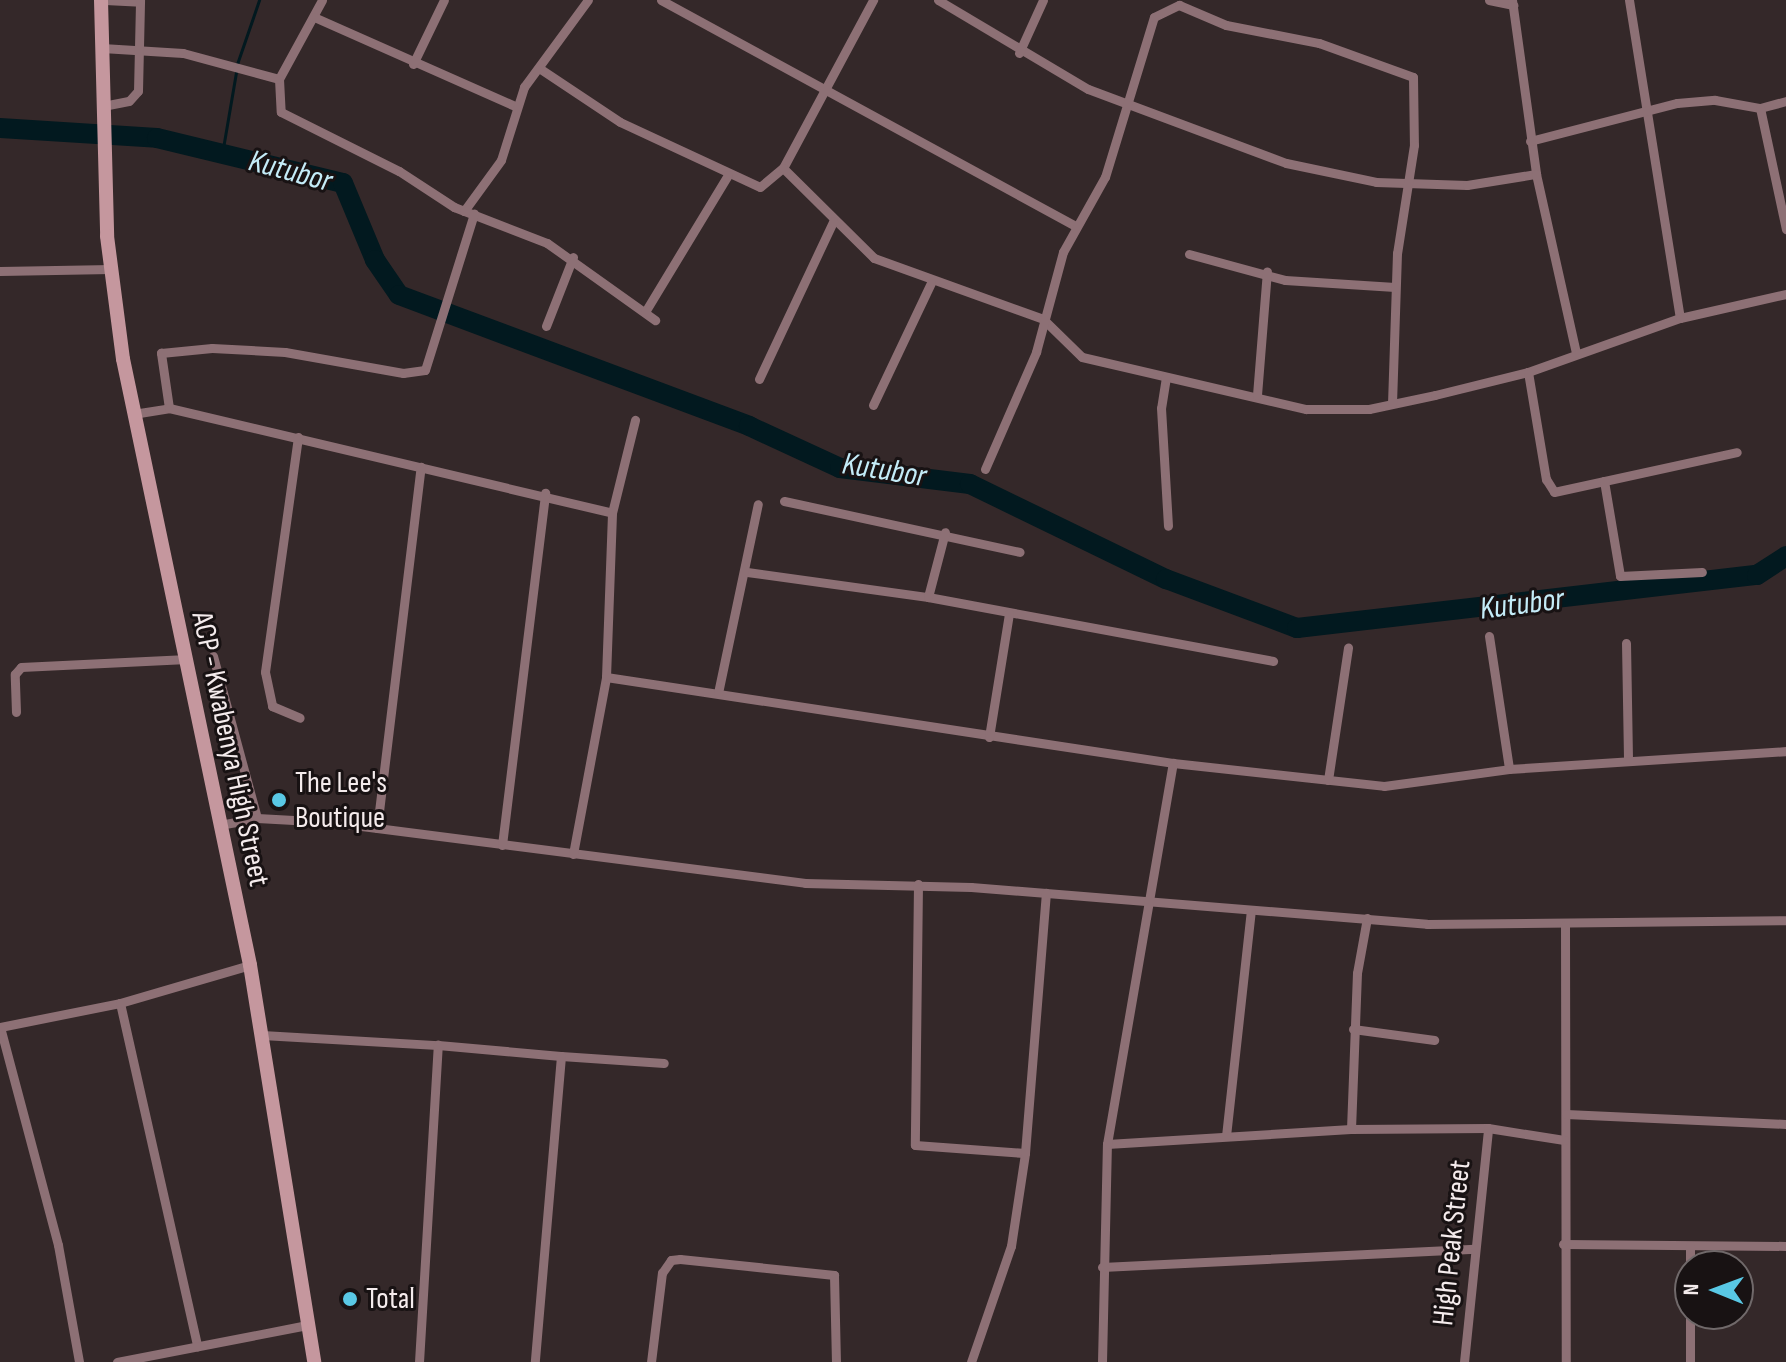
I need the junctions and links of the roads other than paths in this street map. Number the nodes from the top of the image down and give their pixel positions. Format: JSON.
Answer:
{"nodes":[{"id":1,"x":103,"y":0,"type":"edge"},
{"id":2,"x":322,"y":0,"type":"edge"},
{"id":3,"x":444,"y":0,"type":"edge"},
{"id":4,"x":588,"y":0,"type":"edge"},
{"id":5,"x":661,"y":0,"type":"edge"},
{"id":6,"x":873,"y":0,"type":"edge"},
{"id":7,"x":938,"y":0,"type":"edge"},
{"id":8,"x":1043,"y":0,"type":"edge"},
{"id":9,"x":1489,"y":0,"type":"edge"},
{"id":10,"x":1629,"y":0,"type":"edge"},
{"id":11,"x":140,"y":1,"type":"edge"},
{"id":12,"x":1513,"y":2,"type":"edge"},
{"id":13,"x":314,"y":17,"type":"junction"},
{"id":14,"x":102,"y":48,"type":"junction"},
{"id":15,"x":143,"y":49,"type":"junction"},
{"id":16,"x":1019,"y":53,"type":"junction"},
{"id":17,"x":413,"y":64,"type":"junction"},
{"id":18,"x":539,"y":68,"type":"junction"},
{"id":19,"x":279,"y":79,"type":"junction"},
{"id":20,"x":825,"y":89,"type":"junction"},
{"id":21,"x":1786,"y":101,"type":"edge"},
{"id":22,"x":1123,"y":105,"type":"junction"},
{"id":23,"x":103,"y":106,"type":"junction"},
{"id":24,"x":515,"y":106,"type":"junction"},
{"id":25,"x":1760,"y":108,"type":"junction"},
{"id":26,"x":1648,"y":110,"type":"junction"},
{"id":27,"x":1530,"y":141,"type":"junction"},
{"id":28,"x":783,"y":168,"type":"junction"},
{"id":29,"x":1536,"y":174,"type":"junction"},
{"id":30,"x":728,"y":175,"type":"junction"},
{"id":31,"x":1407,"y":182,"type":"junction"},
{"id":32,"x":469,"y":212,"type":"junction"},
{"id":33,"x":833,"y":222,"type":"junction"},
{"id":34,"x":1074,"y":225,"type":"junction"},
{"id":35,"x":1786,"y":229,"type":"edge"},
{"id":36,"x":1189,"y":254,"type":"dead end"},
{"id":37,"x":573,"y":257,"type":"junction"},
{"id":38,"x":111,"y":269,"type":"junction"},
{"id":39,"x":0,"y":271,"type":"edge"},
{"id":40,"x":1267,"y":271,"type":"junction"},
{"id":41,"x":931,"y":283,"type":"junction"},
{"id":42,"x":1395,"y":287,"type":"junction"},
{"id":43,"x":1786,"y":294,"type":"edge"},
{"id":44,"x":645,"y":312,"type":"junction"},
{"id":45,"x":1680,"y":318,"type":"junction"},
{"id":46,"x":1043,"y":319,"type":"junction"},
{"id":47,"x":655,"y":320,"type":"dead end"},
{"id":48,"x":546,"y":326,"type":"dead end"},
{"id":49,"x":1576,"y":353,"type":"junction"},
{"id":50,"x":1528,"y":372,"type":"junction"},
{"id":51,"x":1166,"y":377,"type":"junction"},
{"id":52,"x":759,"y":379,"type":"dead end"},
{"id":53,"x":1257,"y":395,"type":"junction"},
{"id":54,"x":1392,"y":403,"type":"junction"},
{"id":55,"x":873,"y":405,"type":"dead end"},
{"id":56,"x":169,"y":408,"type":"junction"},
{"id":57,"x":132,"y":414,"type":"junction"},
{"id":58,"x":635,"y":420,"type":"dead end"},
{"id":59,"x":298,"y":437,"type":"junction"},
{"id":60,"x":1737,"y":452,"type":"dead end"},
{"id":61,"x":421,"y":467,"type":"junction"},
{"id":62,"x":985,"y":469,"type":"dead end"},
{"id":63,"x":1604,"y":481,"type":"junction"},
{"id":64,"x":545,"y":493,"type":"junction"},
{"id":65,"x":784,"y":501,"type":"dead end"},
{"id":66,"x":758,"y":504,"type":"dead end"},
{"id":67,"x":612,"y":513,"type":"junction"},
{"id":68,"x":1168,"y":526,"type":"dead end"},
{"id":69,"x":945,"y":532,"type":"junction"},
{"id":70,"x":1020,"y":552,"type":"dead end"},
{"id":71,"x":747,"y":572,"type":"junction"},
{"id":72,"x":1702,"y":572,"type":"dead end"},
{"id":73,"x":928,"y":597,"type":"junction"},
{"id":74,"x":1009,"y":614,"type":"junction"},
{"id":75,"x":1489,"y":636,"type":"dead end"},
{"id":76,"x":1626,"y":643,"type":"dead end"},
{"id":77,"x":1348,"y":648,"type":"dead end"},
{"id":78,"x":213,"y":656,"type":"dead end"},
{"id":79,"x":182,"y":659,"type":"junction"},
{"id":80,"x":1273,"y":661,"type":"dead end"},
{"id":81,"x":606,"y":677,"type":"junction"},
{"id":82,"x":718,"y":693,"type":"junction"},
{"id":83,"x":16,"y":712,"type":"dead end"},
{"id":84,"x":300,"y":718,"type":"dead end"},
{"id":85,"x":989,"y":737,"type":"junction"},
{"id":86,"x":1786,"y":751,"type":"edge"},
{"id":87,"x":1628,"y":760,"type":"junction"},
{"id":88,"x":1173,"y":763,"type":"junction"},
{"id":89,"x":1509,"y":769,"type":"junction"},
{"id":90,"x":1328,"y":780,"type":"junction"},
{"id":91,"x":257,"y":818,"type":"junction"},
{"id":92,"x":219,"y":825,"type":"junction"},
{"id":93,"x":377,"y":828,"type":"junction"},
{"id":94,"x":502,"y":845,"type":"junction"},
{"id":95,"x":573,"y":854,"type":"junction"},
{"id":96,"x":918,"y":884,"type":"junction"},
{"id":97,"x":1046,"y":893,"type":"junction"},
{"id":98,"x":1150,"y":902,"type":"junction"},
{"id":99,"x":1251,"y":910,"type":"junction"},
{"id":100,"x":1367,"y":918,"type":"junction"},
{"id":101,"x":1786,"y":920,"type":"edge"},
{"id":102,"x":1565,"y":925,"type":"junction"},
{"id":103,"x":250,"y":965,"type":"junction"},
{"id":104,"x":120,"y":1003,"type":"junction"},
{"id":105,"x":0,"y":1027,"type":"edge"},
{"id":106,"x":1353,"y":1029,"type":"junction"},
{"id":107,"x":262,"y":1035,"type":"junction"},
{"id":108,"x":1434,"y":1040,"type":"dead end"},
{"id":109,"x":438,"y":1045,"type":"junction"},
{"id":110,"x":561,"y":1056,"type":"junction"},
{"id":111,"x":664,"y":1063,"type":"dead end"},
{"id":112,"x":1566,"y":1114,"type":"junction"},
{"id":113,"x":1786,"y":1124,"type":"edge"},
{"id":114,"x":1488,"y":1128,"type":"junction"},
{"id":115,"x":1351,"y":1129,"type":"junction"},
{"id":116,"x":1226,"y":1136,"type":"junction"},
{"id":117,"x":1564,"y":1140,"type":"junction"},
{"id":118,"x":1107,"y":1144,"type":"junction"},
{"id":119,"x":1025,"y":1153,"type":"junction"},
{"id":120,"x":1563,"y":1244,"type":"junction"},
{"id":121,"x":1690,"y":1246,"type":"junction"},
{"id":122,"x":1786,"y":1246,"type":"edge"},
{"id":123,"x":1475,"y":1249,"type":"junction"},
{"id":124,"x":1102,"y":1267,"type":"junction"},
{"id":125,"x":308,"y":1325,"type":"junction"},
{"id":126,"x":197,"y":1346,"type":"junction"},
{"id":127,"x":79,"y":1362,"type":"edge"},
{"id":128,"x":117,"y":1362,"type":"edge"},
{"id":129,"x":314,"y":1362,"type":"edge"},
{"id":130,"x":419,"y":1362,"type":"edge"},
{"id":131,"x":535,"y":1362,"type":"edge"},
{"id":132,"x":651,"y":1362,"type":"edge"},
{"id":133,"x":836,"y":1362,"type":"edge"},
{"id":134,"x":971,"y":1362,"type":"edge"},
{"id":135,"x":1102,"y":1362,"type":"edge"},
{"id":136,"x":1464,"y":1362,"type":"edge"},
{"id":137,"x":1566,"y":1362,"type":"edge"},
{"id":138,"x":1690,"y":1362,"type":"edge"}],
"edges":[{"from":1,"to":11,"type":"street"},
{"from":1,"to":14,"type":"main road","name":"ACP - Kwabenya High Street"},
{"from":2,"to":13,"type":"street"},
{"from":3,"to":17,"type":"street"},
{"from":4,"to":18,"type":"street"},
{"from":5,"to":20,"type":"street"},
{"from":6,"to":20,"type":"street"},
{"from":7,"to":16,"type":"street"},
{"from":8,"to":16,"type":"street"},
{"from":9,"to":12,"type":"street"},
{"from":10,"to":26,"type":"street"},
{"from":11,"to":15,"type":"street"},
{"from":12,"to":27,"type":"street"},
{"from":13,"to":17,"type":"street"},
{"from":13,"to":19,"type":"street"},
{"from":14,"to":15,"type":"street"},
{"from":14,"to":23,"type":"main road","name":"ACP - Kwabenya High Street"},
{"from":15,"to":19,"type":"street"},
{"from":15,"to":23,"type":"street"},
{"from":16,"to":22,"type":"street"},
{"from":17,"to":24,"type":"street"},
{"from":18,"to":24,"type":"street"},
{"from":18,"to":30,"type":"street"},
{"from":19,"to":32,"type":"street"},
{"from":20,"to":28,"type":"street"},
{"from":20,"to":34,"type":"street"},
{"from":21,"to":25,"type":"street"},
{"from":22,"to":31,"type":"street"},
{"from":22,"to":31,"type":"street"},
{"from":22,"to":34,"type":"street"},
{"from":23,"to":38,"type":"main road","name":"ACP - Kwabenya High Street"},
{"from":24,"to":32,"type":"street"},
{"from":25,"to":26,"type":"street"},
{"from":25,"to":35,"type":"street"},
{"from":26,"to":27,"type":"street"},
{"from":26,"to":45,"type":"street"},
{"from":27,"to":29,"type":"street"},
{"from":28,"to":30,"type":"street"},
{"from":28,"to":33,"type":"street"},
{"from":29,"to":31,"type":"street"},
{"from":29,"to":49,"type":"street"},
{"from":30,"to":44,"type":"street"},
{"from":31,"to":42,"type":"street"},
{"from":32,"to":37,"type":"street"},
{"from":32,"to":56,"type":"street"},
{"from":33,"to":41,"type":"street"},
{"from":33,"to":52,"type":"street"},
{"from":34,"to":46,"type":"street"},
{"from":36,"to":40,"type":"street"},
{"from":37,"to":44,"type":"street"},
{"from":37,"to":48,"type":"street"},
{"from":38,"to":39,"type":"street"},
{"from":38,"to":57,"type":"main road","name":"ACP - Kwabenya High Street"},
{"from":40,"to":42,"type":"street"},
{"from":40,"to":53,"type":"street"},
{"from":41,"to":46,"type":"street"},
{"from":41,"to":55,"type":"street"},
{"from":42,"to":54,"type":"street"},
{"from":43,"to":45,"type":"street"},
{"from":44,"to":47,"type":"street"},
{"from":45,"to":49,"type":"street"},
{"from":46,"to":51,"type":"street"},
{"from":46,"to":62,"type":"street"},
{"from":49,"to":50,"type":"street"},
{"from":50,"to":54,"type":"street"},
{"from":50,"to":63,"type":"street"},
{"from":51,"to":53,"type":"street"},
{"from":51,"to":68,"type":"street"},
{"from":53,"to":54,"type":"street"},
{"from":56,"to":57,"type":"street"},
{"from":56,"to":59,"type":"street"},
{"from":57,"to":79,"type":"main road","name":"ACP - Kwabenya High Street"},
{"from":58,"to":67,"type":"street"},
{"from":59,"to":61,"type":"street"},
{"from":59,"to":84,"type":"street"},
{"from":60,"to":63,"type":"street"},
{"from":61,"to":64,"type":"street"},
{"from":61,"to":93,"type":"street"},
{"from":63,"to":72,"type":"street"},
{"from":64,"to":67,"type":"street"},
{"from":64,"to":94,"type":"street"},
{"from":65,"to":69,"type":"street"},
{"from":66,"to":71,"type":"street"},
{"from":67,"to":81,"type":"street"},
{"from":69,"to":70,"type":"street"},
{"from":69,"to":73,"type":"street"},
{"from":71,"to":73,"type":"street"},
{"from":71,"to":82,"type":"street"},
{"from":73,"to":74,"type":"street"},
{"from":74,"to":80,"type":"street"},
{"from":74,"to":85,"type":"street"},
{"from":75,"to":89,"type":"street"},
{"from":76,"to":87,"type":"street"},
{"from":77,"to":90,"type":"street"},
{"from":78,"to":91,"type":"street"},
{"from":79,"to":83,"type":"street"},
{"from":79,"to":92,"type":"main road","name":"ACP - Kwabenya High Street"},
{"from":81,"to":82,"type":"street"},
{"from":81,"to":95,"type":"street"},
{"from":82,"to":85,"type":"street"},
{"from":85,"to":88,"type":"street"},
{"from":86,"to":87,"type":"street"},
{"from":87,"to":89,"type":"street"},
{"from":88,"to":90,"type":"street"},
{"from":88,"to":98,"type":"street"},
{"from":89,"to":90,"type":"street"},
{"from":91,"to":92,"type":"street"},
{"from":91,"to":93,"type":"street"},
{"from":92,"to":103,"type":"main road","name":"ACP - Kwabenya High Street"},
{"from":93,"to":94,"type":"street"},
{"from":94,"to":95,"type":"street"},
{"from":95,"to":96,"type":"street"},
{"from":96,"to":97,"type":"street"},
{"from":96,"to":119,"type":"street"},
{"from":97,"to":98,"type":"street"},
{"from":97,"to":119,"type":"street"},
{"from":98,"to":99,"type":"street"},
{"from":98,"to":118,"type":"street"},
{"from":99,"to":100,"type":"street"},
{"from":99,"to":116,"type":"street"},
{"from":100,"to":102,"type":"street"},
{"from":100,"to":106,"type":"street"},
{"from":101,"to":102,"type":"street"},
{"from":102,"to":112,"type":"street"},
{"from":103,"to":104,"type":"street"},
{"from":103,"to":107,"type":"main road","name":"ACP - Kwabenya High Street"},
{"from":104,"to":105,"type":"street"},
{"from":104,"to":126,"type":"street"},
{"from":105,"to":127,"type":"street"},
{"from":106,"to":108,"type":"street"},
{"from":106,"to":115,"type":"street"},
{"from":107,"to":109,"type":"street"},
{"from":107,"to":125,"type":"main road","name":"ACP - Kwabenya High Street"},
{"from":109,"to":110,"type":"street"},
{"from":109,"to":130,"type":"street"},
{"from":110,"to":111,"type":"street"},
{"from":110,"to":131,"type":"street"},
{"from":112,"to":113,"type":"street"},
{"from":112,"to":117,"type":"street"},
{"from":114,"to":115,"type":"street"},
{"from":114,"to":117,"type":"street"},
{"from":114,"to":123,"type":"street","name":"High Peak Street"},
{"from":115,"to":116,"type":"street"},
{"from":116,"to":118,"type":"street"},
{"from":117,"to":120,"type":"street"},
{"from":118,"to":124,"type":"street"},
{"from":119,"to":134,"type":"street"},
{"from":120,"to":121,"type":"street"},
{"from":120,"to":137,"type":"street"},
{"from":121,"to":122,"type":"street"},
{"from":121,"to":138,"type":"street"},
{"from":123,"to":124,"type":"street"},
{"from":123,"to":136,"type":"street","name":"High Peak Street"},
{"from":124,"to":135,"type":"street"},
{"from":125,"to":126,"type":"street"},
{"from":125,"to":129,"type":"main road","name":"ACP - Kwabenya High Street"},
{"from":126,"to":128,"type":"street"},
{"from":132,"to":133,"type":"street"}]}
